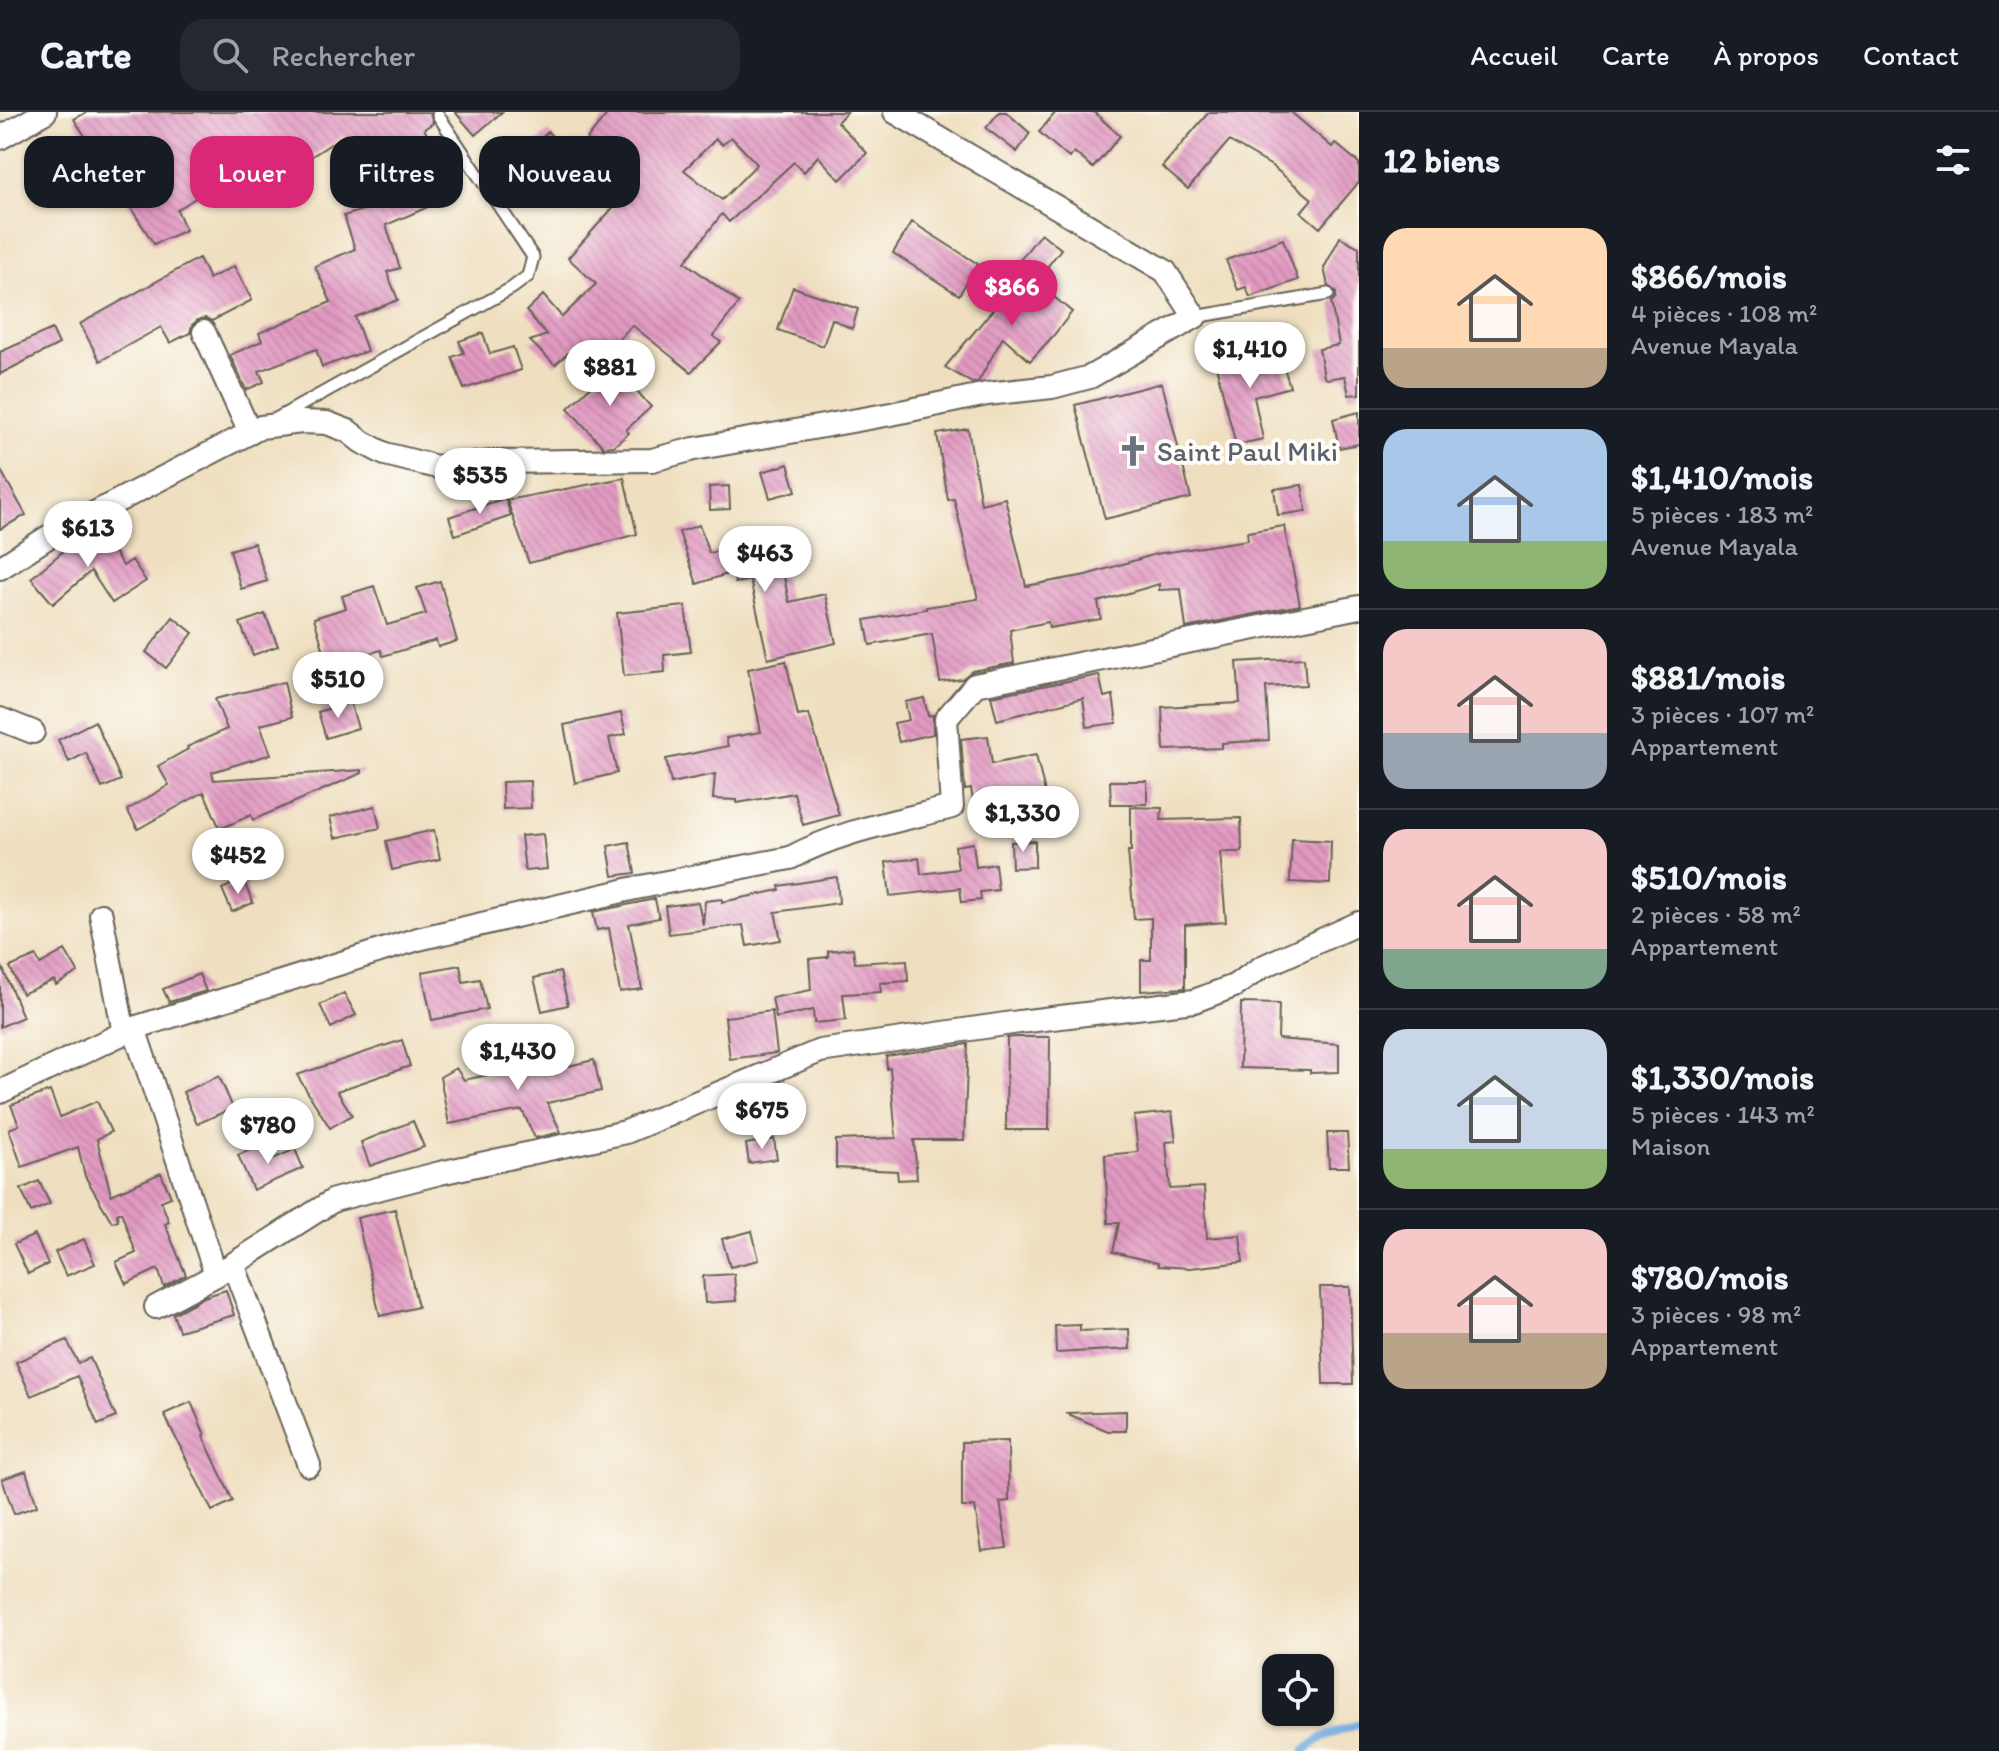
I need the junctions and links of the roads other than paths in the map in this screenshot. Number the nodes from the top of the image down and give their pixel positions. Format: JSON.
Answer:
{"nodes":[{"id":1,"x":45,"y":112,"type":"edge"},
{"id":2,"x":895,"y":112,"type":"edge"},
{"id":3,"x":438,"y":115,"type":"dead end"},
{"id":4,"x":0,"y":138,"type":"edge"},
{"id":5,"x":1328,"y":294,"type":"dead end"},
{"id":6,"x":1195,"y":317,"type":"junction"},
{"id":7,"x":204,"y":332,"type":"dead end"},
{"id":8,"x":256,"y":430,"type":"junction"},
{"id":9,"x":0,"y":568,"type":"edge"},
{"id":10,"x":1359,"y":607,"type":"edge"},
{"id":11,"x":0,"y":719,"type":"edge"},
{"id":12,"x":33,"y":732,"type":"dead end"},
{"id":13,"x":101,"y":915,"type":"dead end"},
{"id":14,"x":1359,"y":923,"type":"edge"},
{"id":15,"x":129,"y":1030,"type":"junction"},
{"id":16,"x":0,"y":1092,"type":"edge"},
{"id":17,"x":224,"y":1269,"type":"junction"},
{"id":18,"x":156,"y":1307,"type":"dead end"},
{"id":19,"x":309,"y":1465,"type":"dead end"}],
"edges":[{"from":1,"to":4,"type":"street"},
{"from":2,"to":6,"type":"street"},
{"from":3,"to":8,"type":"lane"},
{"from":5,"to":6,"type":"lane"},
{"from":6,"to":8,"type":"street"},
{"from":7,"to":8,"type":"street"},
{"from":8,"to":9,"type":"street"},
{"from":10,"to":15,"type":"street"},
{"from":11,"to":12,"type":"street"},
{"from":13,"to":15,"type":"street"},
{"from":14,"to":17,"type":"street"},
{"from":15,"to":16,"type":"street"},
{"from":15,"to":17,"type":"street"},
{"from":17,"to":18,"type":"street"},
{"from":17,"to":19,"type":"street"}]}
